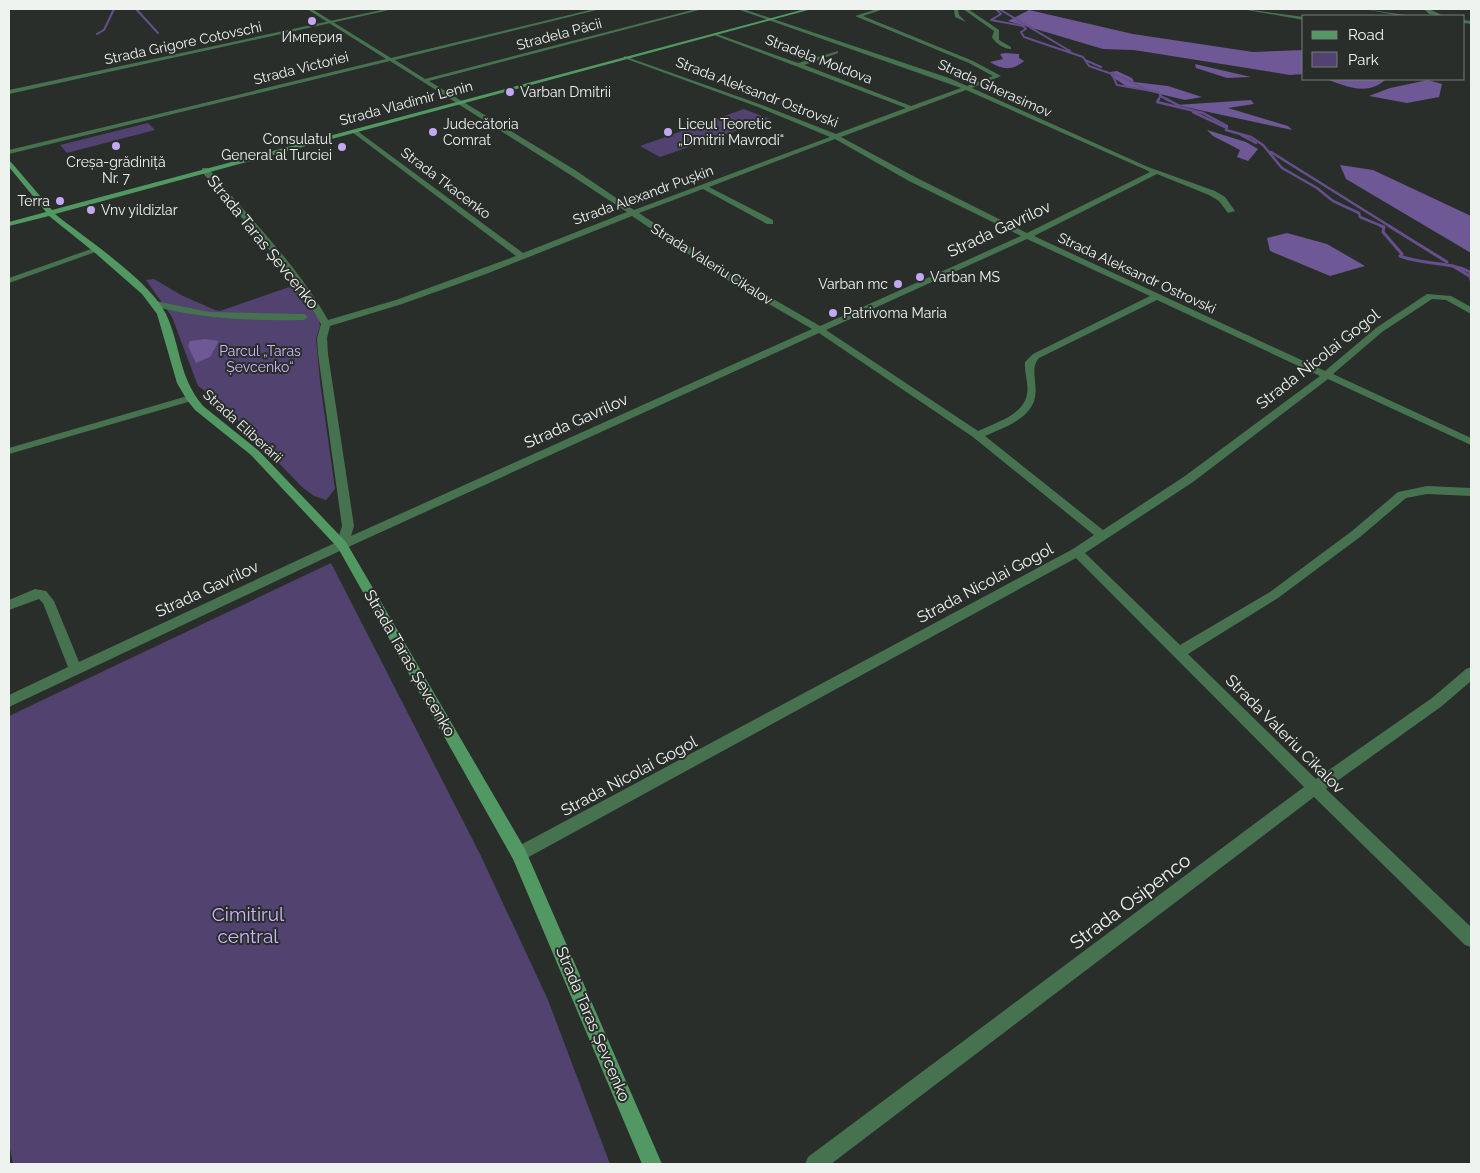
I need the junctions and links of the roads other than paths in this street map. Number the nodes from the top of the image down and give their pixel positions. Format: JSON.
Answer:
{"nodes":[{"id":1,"x":309,"y":9,"type":"edge"},
{"id":2,"x":392,"y":9,"type":"edge"},
{"id":3,"x":599,"y":9,"type":"edge"},
{"id":4,"x":701,"y":9,"type":"edge"},
{"id":5,"x":739,"y":9,"type":"edge"},
{"id":6,"x":810,"y":9,"type":"edge"},
{"id":7,"x":882,"y":9,"type":"edge"},
{"id":8,"x":956,"y":9,"type":"edge"},
{"id":9,"x":965,"y":9,"type":"edge"},
{"id":10,"x":1251,"y":9,"type":"edge"},
{"id":11,"x":1366,"y":9,"type":"edge"},
{"id":12,"x":1427,"y":10,"type":"edge"},
{"id":13,"x":1403,"y":15,"type":"edge"},
{"id":14,"x":1439,"y":15,"type":"edge"},
{"id":15,"x":772,"y":19,"type":"junction"},
{"id":16,"x":1302,"y":19,"type":"edge"},
{"id":17,"x":964,"y":21,"type":"dead end"},
{"id":18,"x":329,"y":22,"type":"junction"},
{"id":19,"x":716,"y":34,"type":"junction"},
{"id":20,"x":1009,"y":48,"type":"dead end"},
{"id":21,"x":836,"y":52,"type":"dead end"},
{"id":22,"x":626,"y":57,"type":"junction"},
{"id":23,"x":389,"y":60,"type":"junction"},
{"id":24,"x":799,"y":65,"type":"junction"},
{"id":25,"x":423,"y":81,"type":"junction"},
{"id":26,"x":968,"y":88,"type":"junction"},
{"id":27,"x":9,"y":92,"type":"edge"},
{"id":28,"x":458,"y":102,"type":"junction"},
{"id":29,"x":913,"y":108,"type":"junction"},
{"id":30,"x":354,"y":131,"type":"junction"},
{"id":31,"x":836,"y":136,"type":"junction"},
{"id":32,"x":9,"y":152,"type":"edge"},
{"id":33,"x":9,"y":163,"type":"edge"},
{"id":34,"x":205,"y":170,"type":"junction"},
{"id":35,"x":1156,"y":172,"type":"junction"},
{"id":36,"x":704,"y":187,"type":"junction"},
{"id":37,"x":1231,"y":211,"type":"dead end"},
{"id":38,"x":49,"y":212,"type":"junction"},
{"id":39,"x":632,"y":213,"type":"junction"},
{"id":40,"x":770,"y":222,"type":"dead end"},
{"id":41,"x":9,"y":224,"type":"edge"},
{"id":42,"x":1027,"y":236,"type":"junction"},
{"id":43,"x":97,"y":250,"type":"junction"},
{"id":44,"x":522,"y":256,"type":"junction"},
{"id":45,"x":9,"y":281,"type":"edge"},
{"id":46,"x":1156,"y":297,"type":"junction"},
{"id":47,"x":155,"y":304,"type":"junction"},
{"id":48,"x":1471,"y":311,"type":"edge"},
{"id":49,"x":304,"y":317,"type":"dead end"},
{"id":50,"x":326,"y":324,"type":"junction"},
{"id":51,"x":820,"y":330,"type":"junction"},
{"id":52,"x":1326,"y":376,"type":"junction"},
{"id":53,"x":191,"y":398,"type":"junction"},
{"id":54,"x":977,"y":435,"type":"junction"},
{"id":55,"x":1471,"y":442,"type":"edge"},
{"id":56,"x":9,"y":451,"type":"edge"},
{"id":57,"x":1471,"y":492,"type":"edge"},
{"id":58,"x":1102,"y":536,"type":"junction"},
{"id":59,"x":342,"y":545,"type":"junction"},
{"id":60,"x":1077,"y":552,"type":"junction"},
{"id":61,"x":9,"y":605,"type":"edge"},
{"id":62,"x":1178,"y":653,"type":"junction"},
{"id":63,"x":75,"y":670,"type":"junction"},
{"id":64,"x":1471,"y":673,"type":"edge"},
{"id":65,"x":9,"y":701,"type":"edge"},
{"id":66,"x":1315,"y":788,"type":"junction"},
{"id":67,"x":519,"y":854,"type":"junction"},
{"id":68,"x":1471,"y":939,"type":"edge"},
{"id":69,"x":652,"y":1164,"type":"edge"},
{"id":70,"x":815,"y":1164,"type":"edge"}],
"edges":[{"from":1,"to":18,"type":"street","name":"Strada Valeriu Cikalov"},
{"from":2,"to":18,"type":"street","name":"Strada Grigore Cotovschi"},
{"from":3,"to":23,"type":"street","name":"Strada Victoriei"},
{"from":4,"to":25,"type":"street","name":"Stradela Păcii"},
{"from":5,"to":15,"type":"street","name":"Strada Gherasimov"},
{"from":6,"to":15,"type":"main road","name":"Strada Vladimir Lenin"},
{"from":7,"to":26,"type":"street","name":"Strada Alexandr Pușkin"},
{"from":8,"to":17,"type":"street"},
{"from":9,"to":20,"type":"street"},
{"from":10,"to":16,"type":"street"},
{"from":11,"to":13,"type":"street"},
{"from":12,"to":14,"type":"street"},
{"from":15,"to":19,"type":"main road","name":"Strada Vladimir Lenin"},
{"from":15,"to":26,"type":"street","name":"Strada Gherasimov"},
{"from":18,"to":23,"type":"street","name":"Strada Valeriu Cikalov"},
{"from":18,"to":27,"type":"street","name":"Strada Grigore Cotovschi"},
{"from":19,"to":22,"type":"main road","name":"Strada Vladimir Lenin"},
{"from":19,"to":24,"type":"street","name":"Stradela Moldova"},
{"from":21,"to":24,"type":"street"},
{"from":22,"to":28,"type":"main road","name":"Strada Vladimir Lenin"},
{"from":22,"to":31,"type":"street","name":"Strada Aleksandr Ostrovski"},
{"from":23,"to":25,"type":"street","name":"Strada Valeriu Cikalov"},
{"from":23,"to":32,"type":"street","name":"Strada Victoriei"},
{"from":24,"to":29,"type":"street","name":"Stradela Moldova"},
{"from":25,"to":28,"type":"street","name":"Strada Valeriu Cikalov"},
{"from":26,"to":29,"type":"street","name":"Strada Alexandr Pușkin"},
{"from":26,"to":35,"type":"street","name":"Strada Gherasimov"},
{"from":28,"to":30,"type":"main road","name":"Strada Vladimir Lenin"},
{"from":28,"to":39,"type":"street","name":"Strada Valeriu Cikalov"},
{"from":29,"to":31,"type":"street","name":"Strada Alexandr Pușkin"},
{"from":30,"to":34,"type":"main road","name":"Strada Vladimir Lenin"},
{"from":30,"to":44,"type":"street","name":"Strada Tkacenko"},
{"from":31,"to":36,"type":"street","name":"Strada Alexandr Pușkin"},
{"from":31,"to":42,"type":"street","name":"Strada Aleksandr Ostrovski"},
{"from":33,"to":38,"type":"main road","name":"Strada Eliberării"},
{"from":34,"to":38,"type":"main road","name":"Strada Vladimir Lenin"},
{"from":34,"to":50,"type":"street","name":"Strada Taras Șevcenko"},
{"from":35,"to":37,"type":"street","name":"Strada Gherasimov"},
{"from":35,"to":42,"type":"street","name":"Strada Gavrilov"},
{"from":36,"to":39,"type":"street","name":"Strada Alexandr Pușkin"},
{"from":36,"to":40,"type":"street"},
{"from":38,"to":41,"type":"main road","name":"Strada Vladimir Lenin"},
{"from":38,"to":43,"type":"main road","name":"Strada Eliberării"},
{"from":39,"to":44,"type":"street","name":"Strada Alexandr Pușkin"},
{"from":39,"to":51,"type":"street","name":"Strada Valeriu Cikalov"},
{"from":42,"to":46,"type":"street","name":"Strada Aleksandr Ostrovski"},
{"from":42,"to":51,"type":"street","name":"Strada Gavrilov"},
{"from":43,"to":45,"type":"street"},
{"from":43,"to":47,"type":"main road","name":"Strada Eliberării"},
{"from":44,"to":50,"type":"street","name":"Strada Alexandr Pușkin"},
{"from":46,"to":52,"type":"street","name":"Strada Aleksandr Ostrovski"},
{"from":46,"to":54,"type":"street"},
{"from":47,"to":49,"type":"street"},
{"from":47,"to":53,"type":"main road","name":"Strada Eliberării"},
{"from":48,"to":52,"type":"street","name":"Strada Nicolai Gogol"},
{"from":50,"to":59,"type":"street","name":"Strada Taras Șevcenko"},
{"from":51,"to":54,"type":"street","name":"Strada Valeriu Cikalov"},
{"from":51,"to":59,"type":"street","name":"Strada Gavrilov"},
{"from":52,"to":55,"type":"street","name":"Strada Aleksandr Ostrovski"},
{"from":52,"to":58,"type":"street","name":"Strada Nicolai Gogol"},
{"from":53,"to":56,"type":"street"},
{"from":53,"to":59,"type":"main road","name":"Strada Eliberării"},
{"from":54,"to":58,"type":"street","name":"Strada Valeriu Cikalov"},
{"from":57,"to":62,"type":"street"},
{"from":58,"to":60,"type":"street","name":"Strada Nicolai Gogol"},
{"from":59,"to":63,"type":"street","name":"Strada Gavrilov"},
{"from":59,"to":67,"type":"main road","name":"Strada Taras Șevcenko"},
{"from":60,"to":62,"type":"street","name":"Strada Valeriu Cikalov"},
{"from":60,"to":67,"type":"street","name":"Strada Nicolai Gogol"},
{"from":61,"to":63,"type":"street"},
{"from":62,"to":66,"type":"street","name":"Strada Valeriu Cikalov"},
{"from":63,"to":65,"type":"street","name":"Strada Gavrilov"},
{"from":64,"to":66,"type":"street","name":"Strada Osipenco"},
{"from":66,"to":68,"type":"street","name":"Strada Valeriu Cikalov"},
{"from":66,"to":70,"type":"street","name":"Strada Osipenco"},
{"from":67,"to":69,"type":"main road","name":"Strada Taras Șevcenko"}]}
